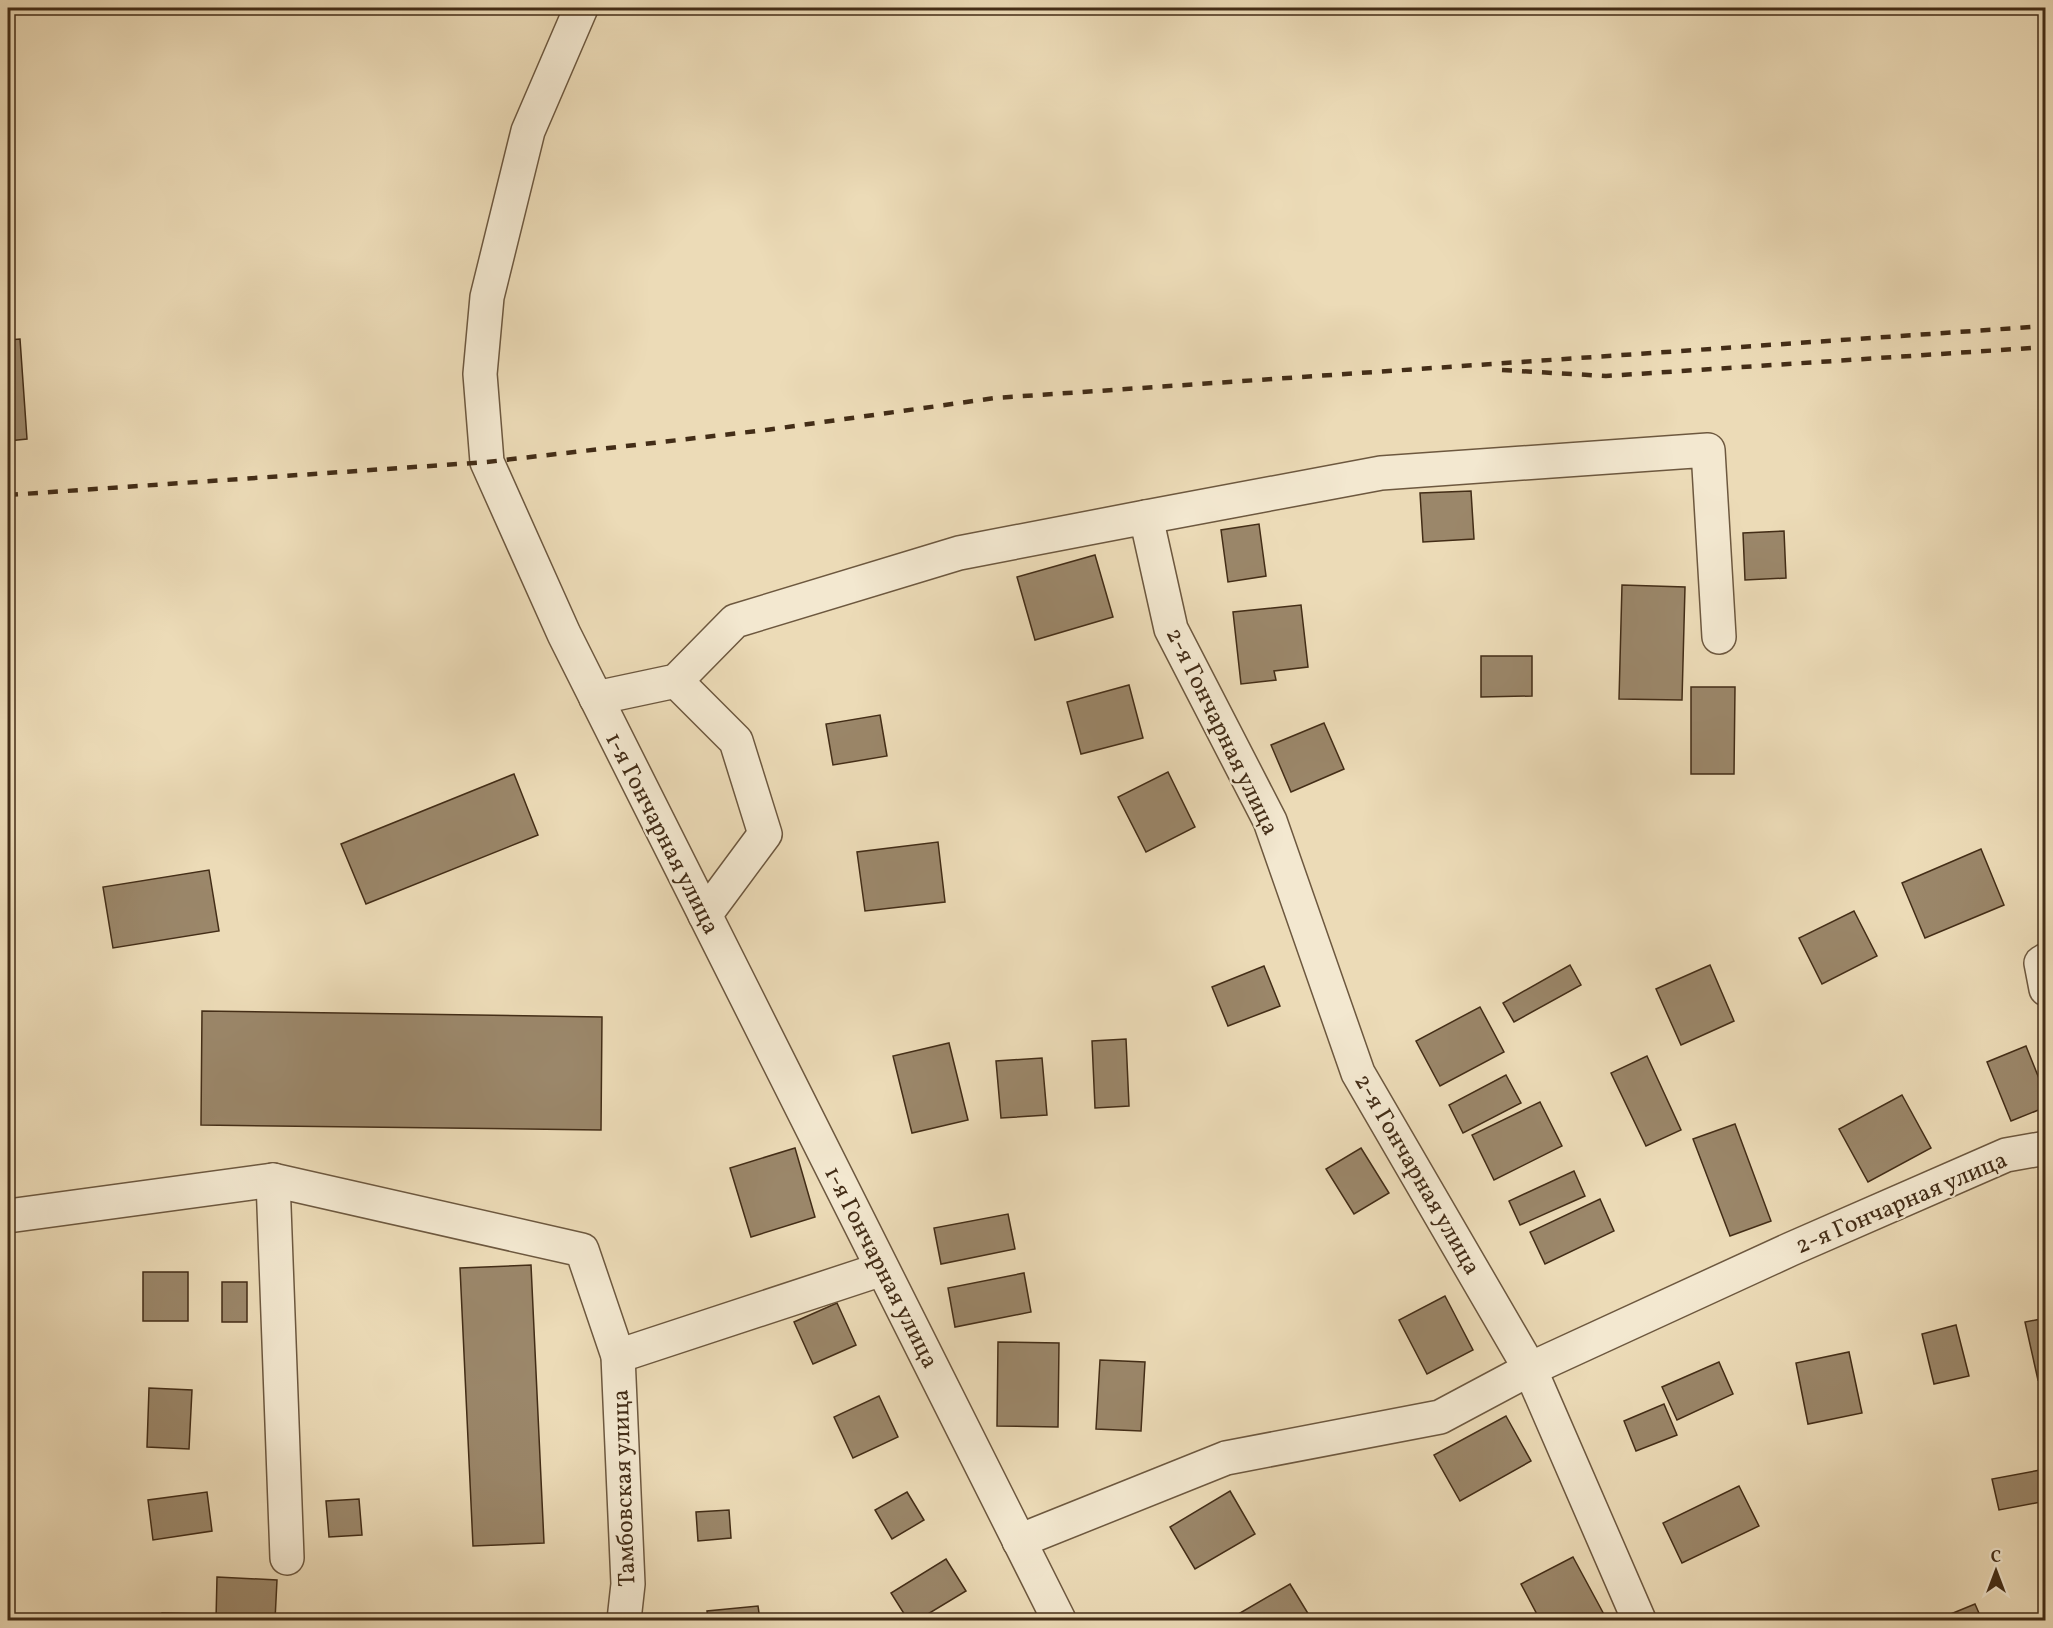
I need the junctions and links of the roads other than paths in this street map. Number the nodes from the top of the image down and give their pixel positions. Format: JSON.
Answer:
{"nodes":[{"id":1,"x":581,"y":8,"type":"edge"},
{"id":2,"x":1146,"y":518,"type":"junction"},
{"id":3,"x":1719,"y":637,"type":"dead end"},
{"id":4,"x":676,"y":681,"type":"junction"},
{"id":5,"x":596,"y":698,"type":"junction"},
{"id":6,"x":705,"y":915,"type":"junction"},
{"id":7,"x":2046,"y":960,"type":"edge"},
{"id":8,"x":2046,"y":989,"type":"edge"},
{"id":9,"x":2046,"y":1148,"type":"edge"},
{"id":10,"x":273,"y":1180,"type":"junction"},
{"id":11,"x":8,"y":1216,"type":"edge"},
{"id":12,"x":882,"y":1269,"type":"junction"},
{"id":13,"x":618,"y":1356,"type":"junction"},
{"id":14,"x":1530,"y":1369,"type":"junction"},
{"id":15,"x":1019,"y":1541,"type":"junction"},
{"id":16,"x":287,"y":1558,"type":"dead end"},
{"id":17,"x":624,"y":1620,"type":"edge"},
{"id":18,"x":1059,"y":1620,"type":"edge"},
{"id":19,"x":1639,"y":1620,"type":"edge"}],
"edges":[{"from":1,"to":5,"type":"street","name":"1-я Гончарная улица"},
{"from":2,"to":3,"type":"street"},
{"from":2,"to":4,"type":"street"},
{"from":2,"to":14,"type":"street","name":"2-я Гончарная улица"},
{"from":4,"to":5,"type":"street"},
{"from":4,"to":6,"type":"street"},
{"from":5,"to":6,"type":"street","name":"1-я Гончарная улица"},
{"from":6,"to":12,"type":"street","name":"1-я Гончарная улица"},
{"from":7,"to":8,"type":"street"},
{"from":9,"to":14,"type":"street","name":"2-я Гончарная улица"},
{"from":10,"to":11,"type":"street"},
{"from":10,"to":13,"type":"street","name":"Тамбовская улица"},
{"from":10,"to":16,"type":"street"},
{"from":12,"to":13,"type":"street"},
{"from":12,"to":15,"type":"street","name":"1-я Гончарная улица"},
{"from":13,"to":17,"type":"street","name":"Тамбовская улица"},
{"from":14,"to":15,"type":"street","name":"2-я Гончарная улица"},
{"from":14,"to":19,"type":"street","name":"2-я Гончарная улица"},
{"from":15,"to":18,"type":"street","name":"1-я Гончарная улица"}]}
